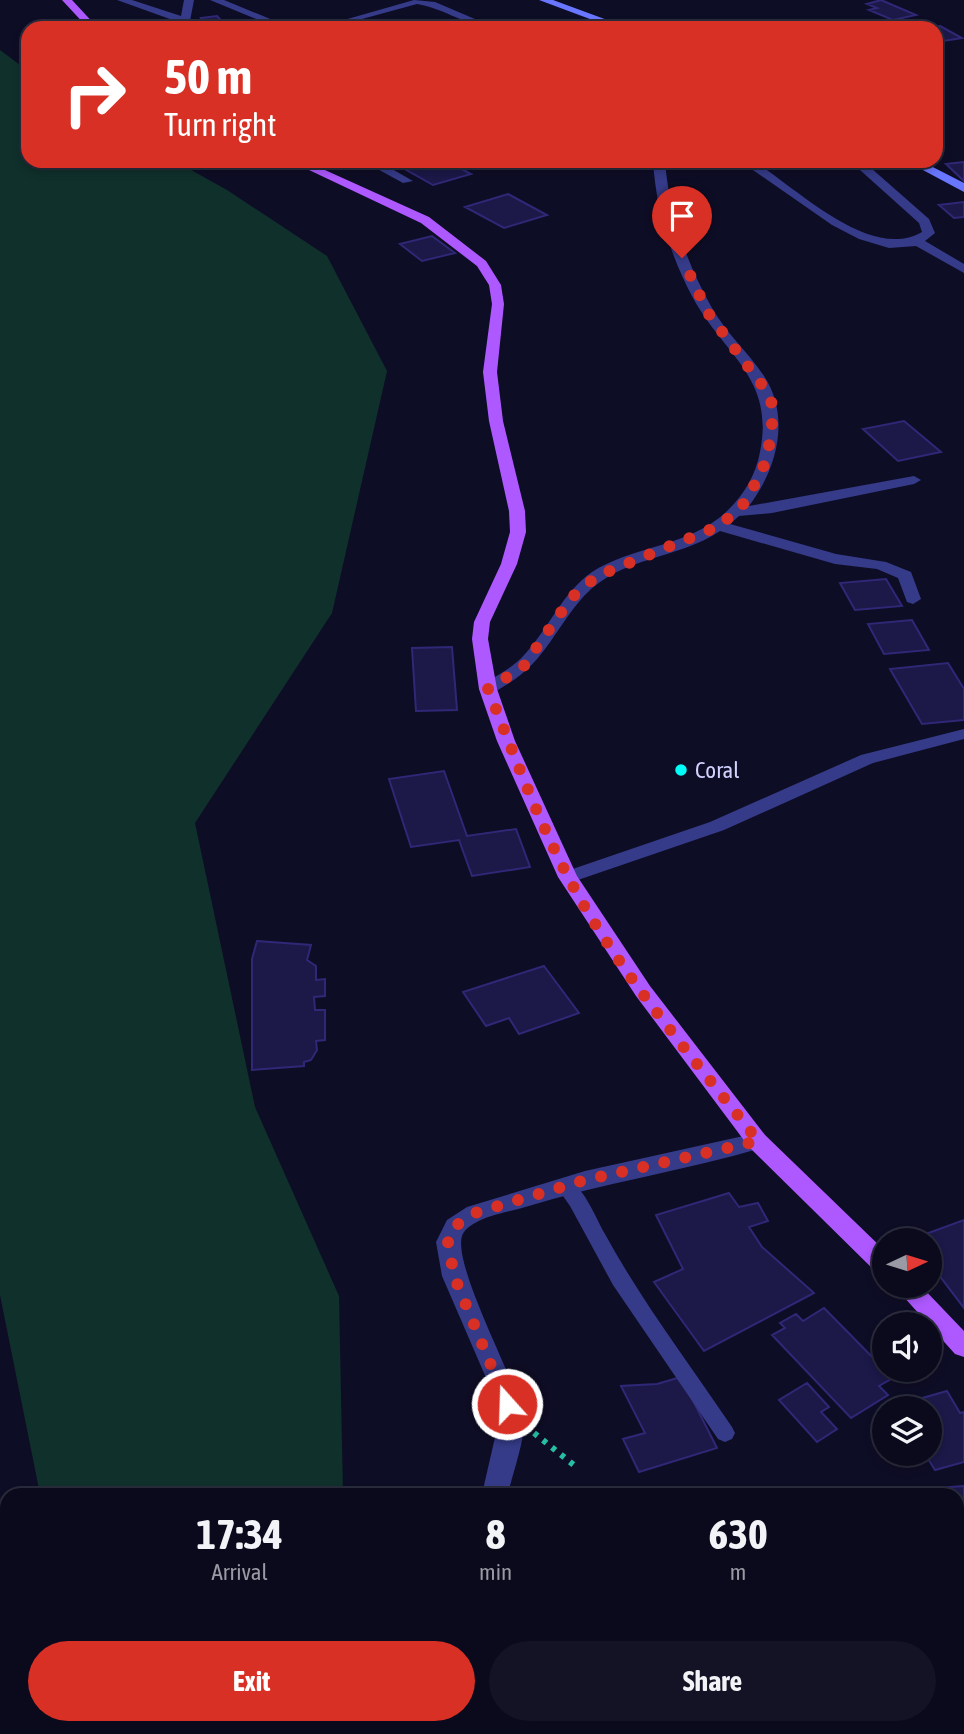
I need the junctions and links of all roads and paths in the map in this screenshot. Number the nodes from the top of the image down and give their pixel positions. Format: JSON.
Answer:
{"nodes":[{"id":1,"x":67,"y":0,"type":"edge"},
{"id":2,"x":122,"y":0,"type":"edge"},
{"id":3,"x":189,"y":0,"type":"edge"},
{"id":4,"x":215,"y":0,"type":"edge"},
{"id":5,"x":544,"y":0,"type":"edge"},
{"id":6,"x":86,"y":21,"type":"edge"},
{"id":7,"x":176,"y":21,"type":"edge"},
{"id":8,"x":186,"y":21,"type":"edge"},
{"id":9,"x":269,"y":21,"type":"edge"},
{"id":10,"x":346,"y":21,"type":"edge"},
{"id":11,"x":474,"y":21,"type":"edge"},
{"id":12,"x":604,"y":21,"type":"edge"},
{"id":13,"x":311,"y":168,"type":"edge"},
{"id":14,"x":382,"y":168,"type":"edge"},
{"id":15,"x":659,"y":168,"type":"edge"},
{"id":16,"x":756,"y":168,"type":"edge"},
{"id":17,"x":864,"y":168,"type":"edge"},
{"id":18,"x":925,"y":168,"type":"edge"},
{"id":19,"x":407,"y":181,"type":"dead end"},
{"id":20,"x":964,"y":188,"type":"edge"},
{"id":21,"x":918,"y":242,"type":"junction"},
{"id":22,"x":964,"y":269,"type":"edge"},
{"id":23,"x":914,"y":480,"type":"dead end"},
{"id":24,"x":734,"y":512,"type":"junction"},
{"id":25,"x":719,"y":526,"type":"junction"},
{"id":26,"x":913,"y":599,"type":"dead end"},
{"id":27,"x":488,"y":689,"type":"junction"},
{"id":28,"x":964,"y":734,"type":"edge"},
{"id":29,"x":568,"y":877,"type":"junction"},
{"id":30,"x":758,"y":1141,"type":"junction"},
{"id":31,"x":565,"y":1186,"type":"junction"},
{"id":32,"x":872,"y":1253,"type":"edge"},
{"id":33,"x":917,"y":1298,"type":"edge"},
{"id":34,"x":964,"y":1347,"type":"edge"},
{"id":35,"x":512,"y":1420,"type":"junction"},
{"id":36,"x":725,"y":1433,"type":"dead end"},
{"id":37,"x":575,"y":1465,"type":"dead end"},
{"id":38,"x":496,"y":1488,"type":"edge"}],
"edges":[{"from":1,"to":6,"type":"main road"},
{"from":2,"to":7,"type":"street"},
{"from":3,"to":8,"type":"street"},
{"from":4,"to":9,"type":"street"},
{"from":5,"to":12,"type":"main road"},
{"from":10,"to":11,"type":"lane"},
{"from":13,"to":27,"type":"main road"},
{"from":14,"to":19,"type":"street"},
{"from":15,"to":24,"type":"street"},
{"from":16,"to":21,"type":"street"},
{"from":17,"to":21,"type":"street"},
{"from":18,"to":20,"type":"main road"},
{"from":21,"to":22,"type":"street"},
{"from":23,"to":24,"type":"street"},
{"from":24,"to":25,"type":"street"},
{"from":25,"to":26,"type":"street"},
{"from":25,"to":27,"type":"street"},
{"from":27,"to":29,"type":"main road"},
{"from":28,"to":29,"type":"street"},
{"from":29,"to":30,"type":"main road"},
{"from":30,"to":31,"type":"street"},
{"from":30,"to":32,"type":"main road"},
{"from":31,"to":35,"type":"street"},
{"from":31,"to":36,"type":"lane"},
{"from":33,"to":34,"type":"main road"},
{"from":35,"to":37,"type":"path"},
{"from":35,"to":38,"type":"street"}]}
